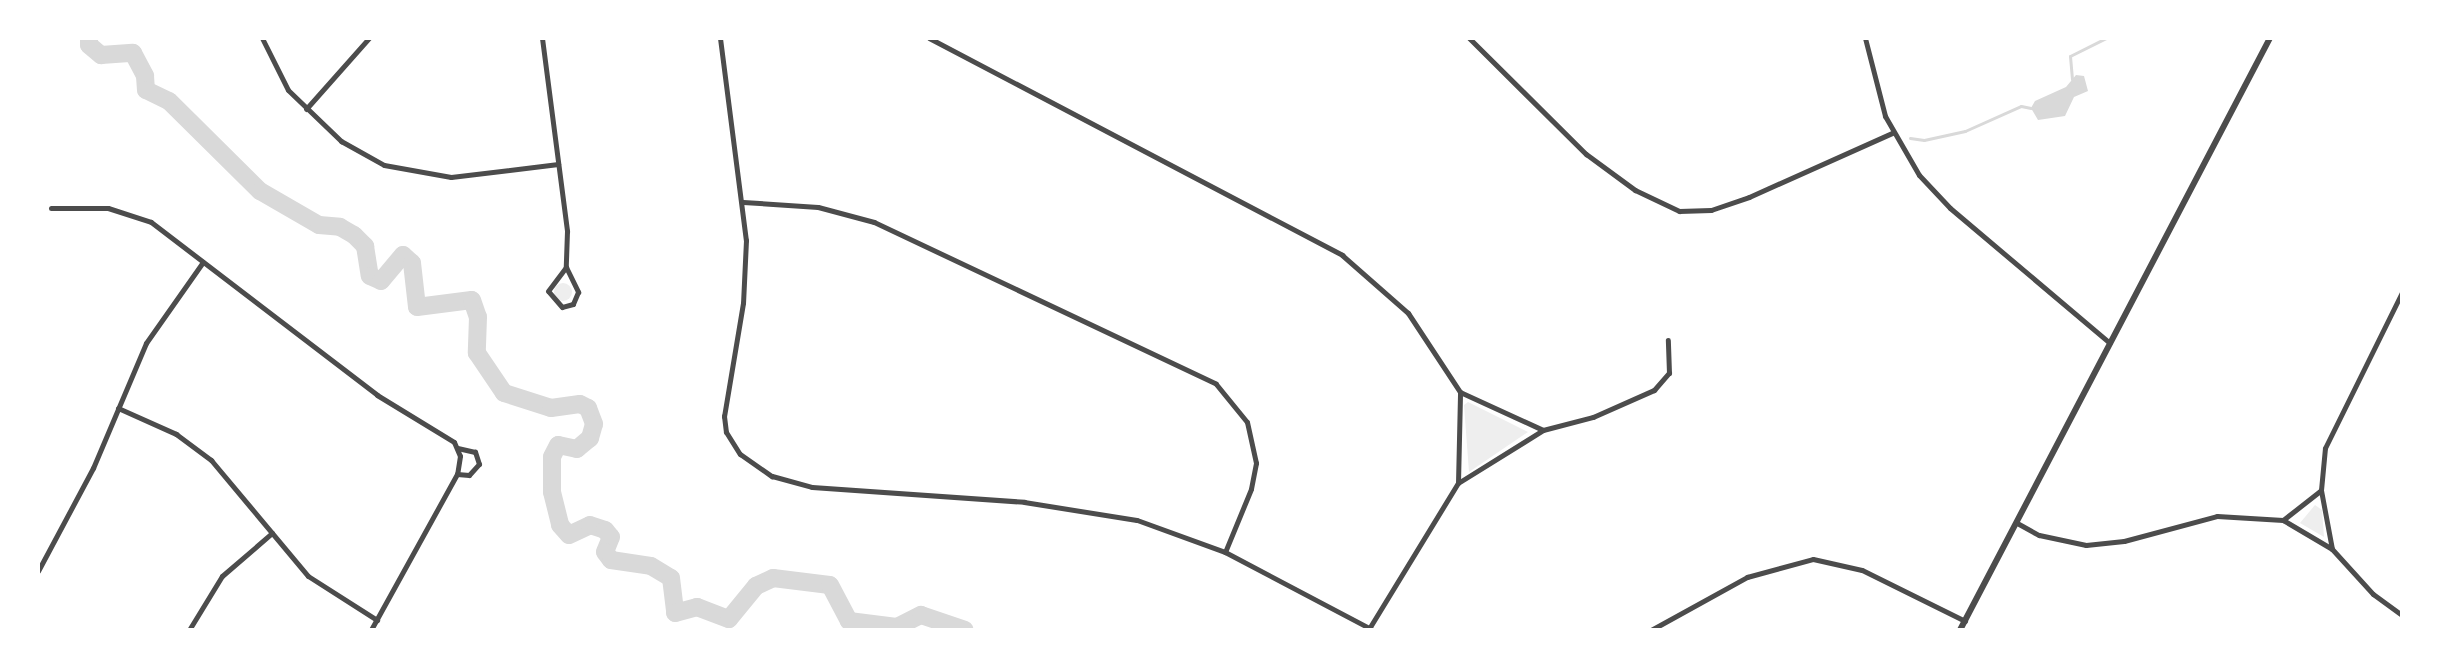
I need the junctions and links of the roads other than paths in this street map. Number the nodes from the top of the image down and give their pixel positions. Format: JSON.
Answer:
{"nodes":[{"id":1,"x":262,"y":38,"type":"edge"},
{"id":2,"x":369,"y":38,"type":"edge"},
{"id":3,"x":542,"y":38,"type":"edge"},
{"id":4,"x":720,"y":38,"type":"edge"},
{"id":5,"x":929,"y":38,"type":"edge"},
{"id":6,"x":1469,"y":38,"type":"edge"},
{"id":7,"x":1865,"y":38,"type":"edge"},
{"id":8,"x":2270,"y":38,"type":"edge"},
{"id":9,"x":306,"y":109,"type":"junction"},
{"id":10,"x":1892,"y":133,"type":"junction"},
{"id":11,"x":558,"y":164,"type":"junction"},
{"id":12,"x":743,"y":202,"type":"junction"},
{"id":13,"x":51,"y":208,"type":"dead end"},
{"id":14,"x":203,"y":262,"type":"junction"},
{"id":15,"x":566,"y":267,"type":"junction"},
{"id":16,"x":2402,"y":292,"type":"edge"},
{"id":17,"x":1668,"y":340,"type":"dead end"},
{"id":18,"x":2110,"y":343,"type":"junction"},
{"id":19,"x":1460,"y":392,"type":"junction"},
{"id":20,"x":118,"y":408,"type":"junction"},
{"id":21,"x":1543,"y":430,"type":"junction"},
{"id":22,"x":457,"y":448,"type":"junction"},
{"id":23,"x":457,"y":474,"type":"junction"},
{"id":24,"x":1458,"y":483,"type":"junction"},
{"id":25,"x":2321,"y":490,"type":"junction"},
{"id":26,"x":2283,"y":520,"type":"junction"},
{"id":27,"x":2017,"y":523,"type":"junction"},
{"id":28,"x":272,"y":533,"type":"junction"},
{"id":29,"x":2332,"y":549,"type":"junction"},
{"id":30,"x":1225,"y":552,"type":"junction"},
{"id":31,"x":38,"y":571,"type":"edge"},
{"id":32,"x":2402,"y":615,"type":"edge"},
{"id":33,"x":377,"y":620,"type":"junction"},
{"id":34,"x":1965,"y":621,"type":"junction"},
{"id":35,"x":1371,"y":629,"type":"edge"},
{"id":36,"x":189,"y":630,"type":"edge"},
{"id":37,"x":371,"y":630,"type":"edge"},
{"id":38,"x":1651,"y":630,"type":"edge"},
{"id":39,"x":1960,"y":630,"type":"edge"}],
"edges":[{"from":1,"to":9,"type":"street"},
{"from":2,"to":9,"type":"street"},
{"from":3,"to":11,"type":"street"},
{"from":4,"to":12,"type":"street"},
{"from":5,"to":19,"type":"street"},
{"from":6,"to":10,"type":"street"},
{"from":7,"to":10,"type":"street"},
{"from":8,"to":18,"type":"street"},
{"from":9,"to":11,"type":"street"},
{"from":10,"to":18,"type":"street"},
{"from":11,"to":15,"type":"street"},
{"from":12,"to":30,"type":"street"},
{"from":12,"to":30,"type":"street"},
{"from":13,"to":14,"type":"street"},
{"from":14,"to":20,"type":"street"},
{"from":14,"to":22,"type":"street"},
{"from":15,"to":15,"type":"street"},
{"from":16,"to":25,"type":"street"},
{"from":17,"to":21,"type":"street"},
{"from":18,"to":27,"type":"street"},
{"from":19,"to":21,"type":"street"},
{"from":19,"to":24,"type":"street"},
{"from":20,"to":28,"type":"street"},
{"from":20,"to":31,"type":"street"},
{"from":21,"to":24,"type":"street"},
{"from":22,"to":23,"type":"street"},
{"from":22,"to":23,"type":"street"},
{"from":23,"to":33,"type":"street"},
{"from":24,"to":35,"type":"street"},
{"from":25,"to":26,"type":"street"},
{"from":25,"to":29,"type":"street"},
{"from":26,"to":27,"type":"street"},
{"from":26,"to":29,"type":"street"},
{"from":27,"to":34,"type":"street"},
{"from":28,"to":33,"type":"street"},
{"from":28,"to":36,"type":"street"},
{"from":29,"to":32,"type":"street"},
{"from":30,"to":35,"type":"street"},
{"from":33,"to":37,"type":"street"},
{"from":34,"to":38,"type":"street"},
{"from":34,"to":39,"type":"street"}]}
